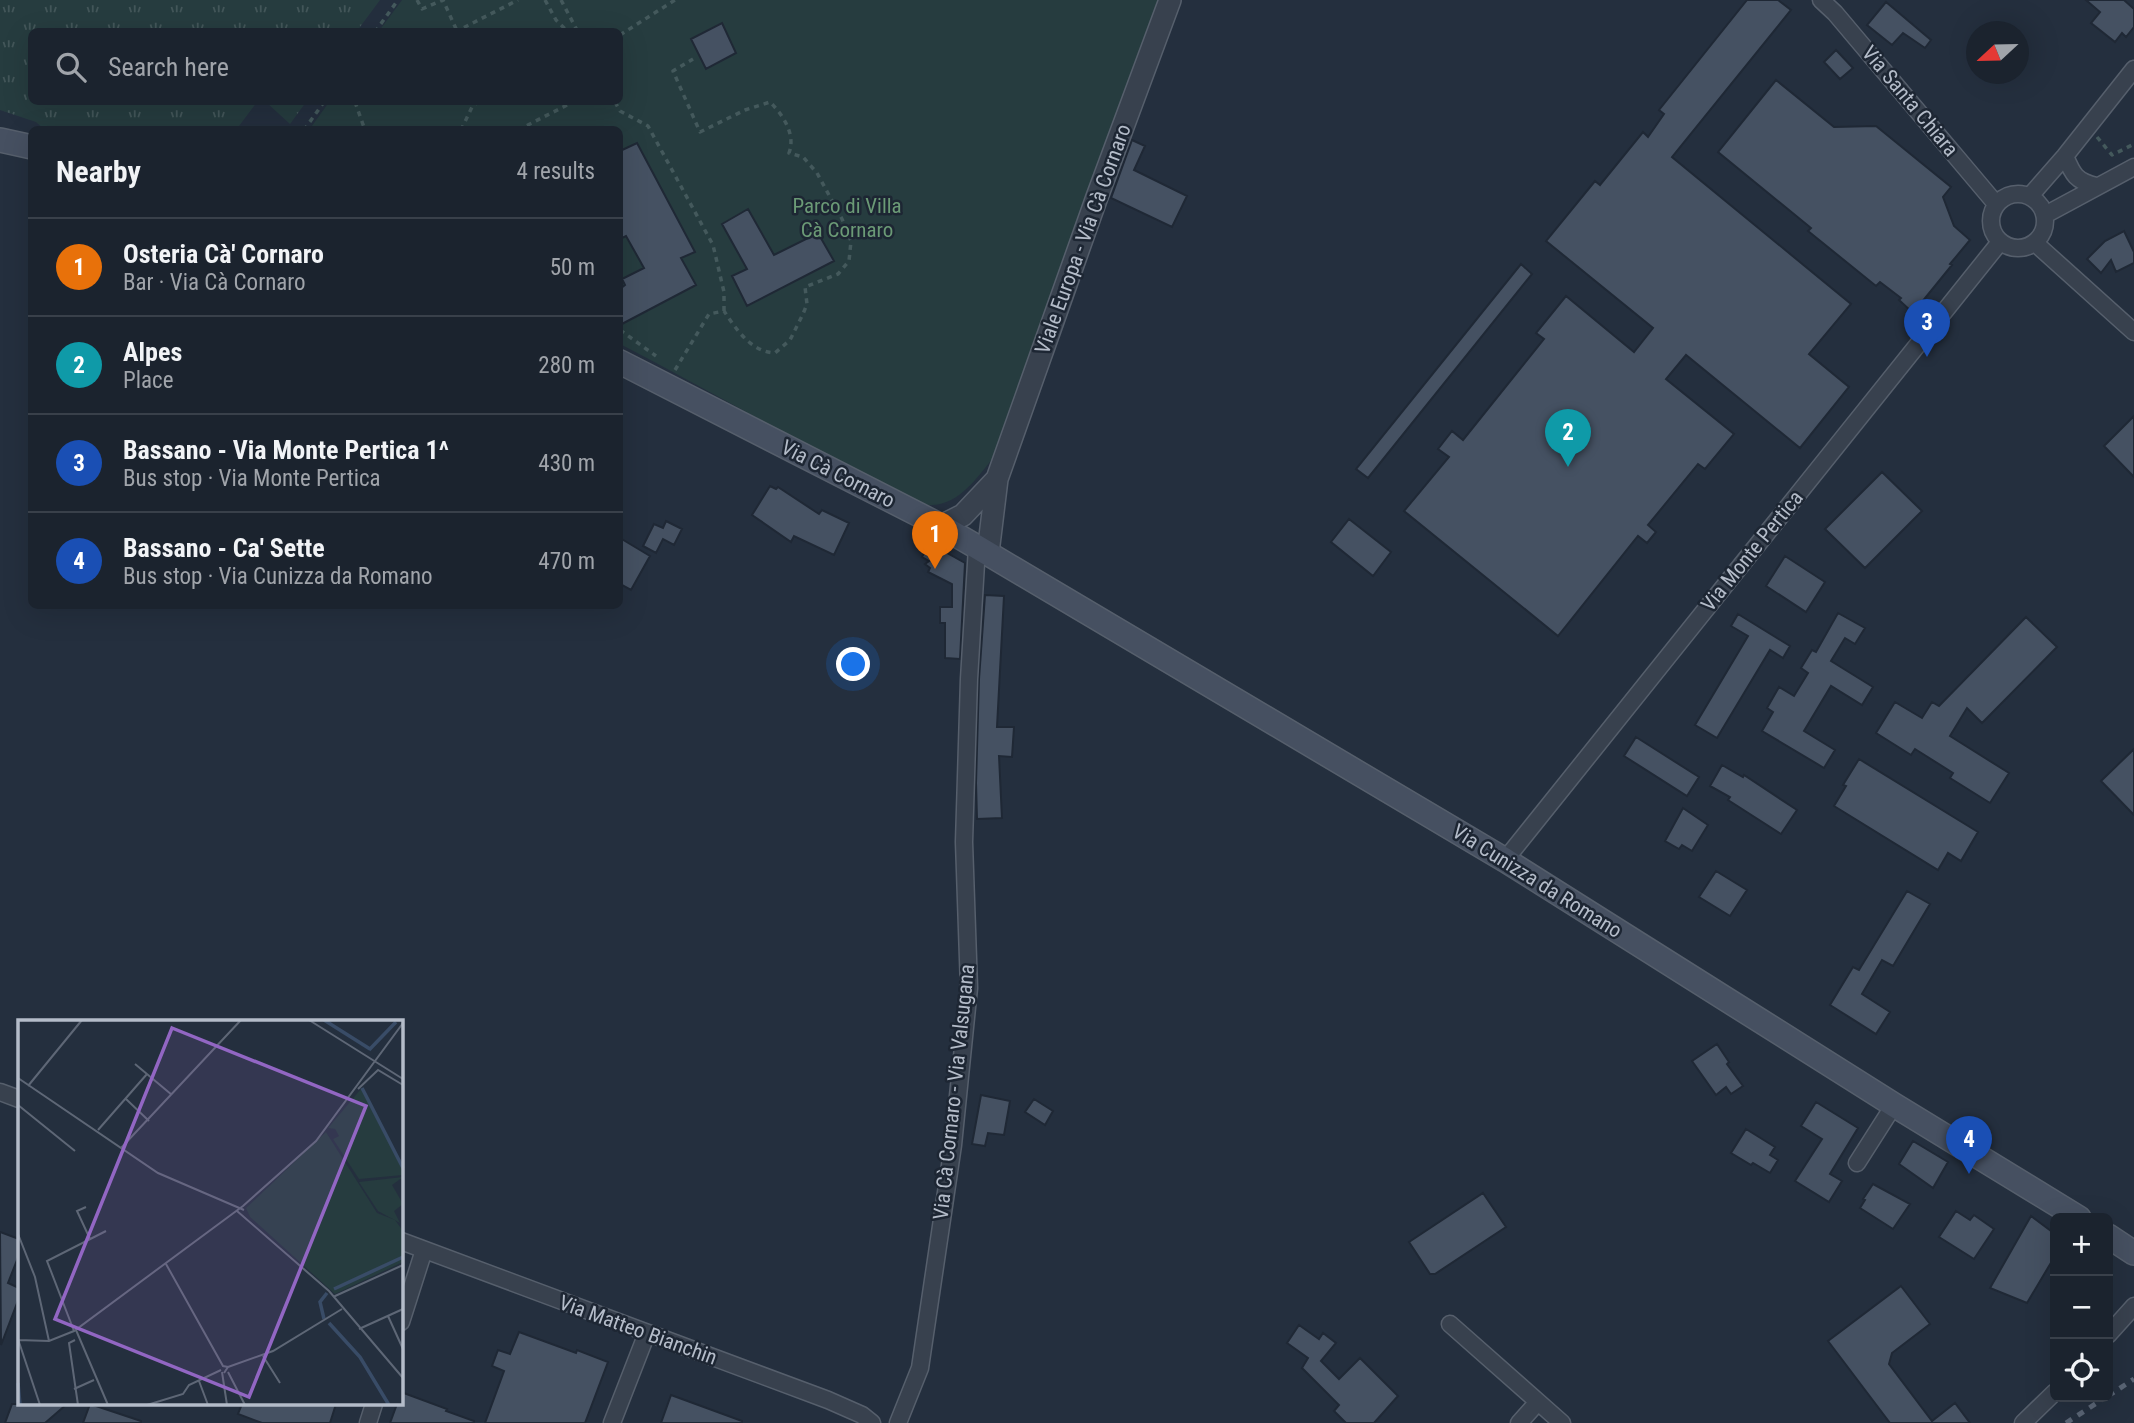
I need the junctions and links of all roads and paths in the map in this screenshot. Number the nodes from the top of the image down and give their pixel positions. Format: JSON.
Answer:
{"nodes":[{"id":1,"x":398,"y":0,"type":"edge"},
{"id":2,"x":418,"y":0,"type":"edge"},
{"id":3,"x":518,"y":0,"type":"edge"},
{"id":4,"x":545,"y":0,"type":"edge"},
{"id":5,"x":561,"y":0,"type":"edge"},
{"id":6,"x":675,"y":0,"type":"edge"},
{"id":7,"x":1170,"y":0,"type":"edge"},
{"id":8,"x":1821,"y":0,"type":"edge"},
{"id":9,"x":1840,"y":6,"type":"edge"},
{"id":10,"x":378,"y":28,"type":"edge"},
{"id":11,"x":455,"y":28,"type":"edge"},
{"id":12,"x":462,"y":28,"type":"edge"},
{"id":13,"x":564,"y":28,"type":"edge"},
{"id":14,"x":576,"y":28,"type":"edge"},
{"id":15,"x":623,"y":33,"type":"edge"},
{"id":16,"x":693,"y":59,"type":"dead end"},
{"id":17,"x":2134,"y":69,"type":"edge"},
{"id":18,"x":322,"y":105,"type":"edge"},
{"id":19,"x":356,"y":105,"type":"edge"},
{"id":20,"x":474,"y":105,"type":"edge"},
{"id":21,"x":567,"y":105,"type":"edge"},
{"id":22,"x":617,"y":105,"type":"edge"},
{"id":23,"x":307,"y":126,"type":"edge"},
{"id":24,"x":364,"y":126,"type":"edge"},
{"id":25,"x":463,"y":126,"type":"edge"},
{"id":26,"x":526,"y":126,"type":"edge"},
{"id":27,"x":0,"y":129,"type":"edge"},
{"id":28,"x":2095,"y":135,"type":"dead end"},
{"id":29,"x":0,"y":140,"type":"edge"},
{"id":30,"x":2134,"y":144,"type":"edge"},
{"id":31,"x":28,"y":146,"type":"edge"},
{"id":32,"x":2065,"y":156,"type":"junction"},
{"id":33,"x":2134,"y":167,"type":"edge"},
{"id":34,"x":2096,"y":186,"type":"junction"},
{"id":35,"x":2030,"y":196,"type":"junction"},
{"id":36,"x":1996,"y":204,"type":"junction"},
{"id":37,"x":2045,"y":215,"type":"junction"},
{"id":38,"x":2000,"y":242,"type":"junction"},
{"id":39,"x":2035,"y":243,"type":"junction"},
{"id":40,"x":724,"y":310,"type":"junction"},
{"id":41,"x":623,"y":332,"type":"edge"},
{"id":42,"x":2134,"y":332,"type":"edge"},
{"id":43,"x":658,"y":358,"type":"dead end"},
{"id":44,"x":623,"y":363,"type":"edge"},
{"id":45,"x":669,"y":373,"type":"junction"},
{"id":46,"x":997,"y":479,"type":"junction"},
{"id":47,"x":969,"y":509,"type":"junction"},
{"id":48,"x":941,"y":526,"type":"junction"},
{"id":49,"x":983,"y":550,"type":"junction"},
{"id":50,"x":1505,"y":860,"type":"junction"},
{"id":51,"x":0,"y":1092,"type":"edge"},
{"id":52,"x":18,"y":1099,"type":"edge"},
{"id":53,"x":1894,"y":1105,"type":"junction"},
{"id":54,"x":1857,"y":1163,"type":"dead end"},
{"id":55,"x":2072,"y":1213,"type":"edge"},
{"id":56,"x":2113,"y":1239,"type":"edge"},
{"id":57,"x":402,"y":1241,"type":"edge"},
{"id":58,"x":424,"y":1250,"type":"junction"},
{"id":59,"x":2134,"y":1253,"type":"edge"},
{"id":60,"x":2134,"y":1306,"type":"edge"},
{"id":61,"x":402,"y":1319,"type":"edge"},
{"id":62,"x":1450,"y":1324,"type":"dead end"},
{"id":63,"x":2113,"y":1329,"type":"edge"},
{"id":64,"x":647,"y":1334,"type":"junction"},
{"id":65,"x":2050,"y":1397,"type":"edge"},
{"id":66,"x":1538,"y":1402,"type":"junction"},
{"id":67,"x":373,"y":1406,"type":"edge"},
{"id":68,"x":368,"y":1423,"type":"edge"},
{"id":69,"x":612,"y":1423,"type":"edge"},
{"id":70,"x":872,"y":1423,"type":"edge"},
{"id":71,"x":898,"y":1423,"type":"edge"},
{"id":72,"x":1519,"y":1423,"type":"edge"},
{"id":73,"x":1562,"y":1423,"type":"edge"},
{"id":74,"x":2023,"y":1423,"type":"edge"}],
"edges":[{"from":1,"to":10,"type":"path"},
{"from":2,"to":11,"type":"path"},
{"from":3,"to":12,"type":"path"},
{"from":4,"to":13,"type":"path"},
{"from":5,"to":14,"type":"path"},
{"from":6,"to":15,"type":"path"},
{"from":7,"to":46,"type":"street","name":"Viale Europa - Via Cà Cornaro"},
{"from":8,"to":9,"type":"street","name":"Via Santa Chiara"},
{"from":9,"to":36,"type":"street","name":"Via Santa Chiara"},
{"from":16,"to":40,"type":"path"},
{"from":17,"to":32,"type":"street"},
{"from":18,"to":23,"type":"path"},
{"from":19,"to":24,"type":"path"},
{"from":20,"to":25,"type":"path"},
{"from":21,"to":26,"type":"path"},
{"from":22,"to":40,"type":"path"},
{"from":27,"to":31,"type":"street"},
{"from":28,"to":30,"type":"path"},
{"from":29,"to":31,"type":"main road"},
{"from":32,"to":34,"type":"street"},
{"from":32,"to":35,"type":"street"},
{"from":33,"to":34,"type":"street"},
{"from":34,"to":37,"type":"street"},
{"from":35,"to":36,"type":"street"},
{"from":35,"to":37,"type":"street"},
{"from":36,"to":38,"type":"street"},
{"from":37,"to":39,"type":"street"},
{"from":38,"to":39,"type":"street"},
{"from":38,"to":50,"type":"street","name":"Via Monte Pertica"},
{"from":39,"to":42,"type":"street"},
{"from":40,"to":45,"type":"path"},
{"from":41,"to":43,"type":"path"},
{"from":44,"to":45,"type":"main road","name":"Via Cà Cornaro"},
{"from":45,"to":48,"type":"main road","name":"Via Cà Cornaro"},
{"from":46,"to":47,"type":"street"},
{"from":46,"to":49,"type":"street"},
{"from":47,"to":48,"type":"street"},
{"from":47,"to":49,"type":"street"},
{"from":48,"to":49,"type":"main road","name":"Via Cà Cornaro"},
{"from":49,"to":50,"type":"main road","name":"Via Cunizza da Romano"},
{"from":49,"to":71,"type":"street","name":"Via Cà Cornaro - Via Valsugana"},
{"from":50,"to":53,"type":"main road","name":"Via Cunizza da Romano"},
{"from":51,"to":52,"type":"street"},
{"from":53,"to":54,"type":"street"},
{"from":53,"to":55,"type":"main road","name":"Via Cunizza da Romano"},
{"from":56,"to":59,"type":"main road"},
{"from":57,"to":58,"type":"street","name":"Via Matteo Bianchin"},
{"from":58,"to":61,"type":"street"},
{"from":58,"to":64,"type":"street","name":"Via Matteo Bianchin"},
{"from":60,"to":63,"type":"street"},
{"from":62,"to":66,"type":"street"},
{"from":64,"to":69,"type":"street"},
{"from":64,"to":70,"type":"street","name":"Via Matteo Bianchin"},
{"from":65,"to":74,"type":"street"},
{"from":66,"to":72,"type":"street"},
{"from":66,"to":73,"type":"street"},
{"from":67,"to":68,"type":"street"}]}
